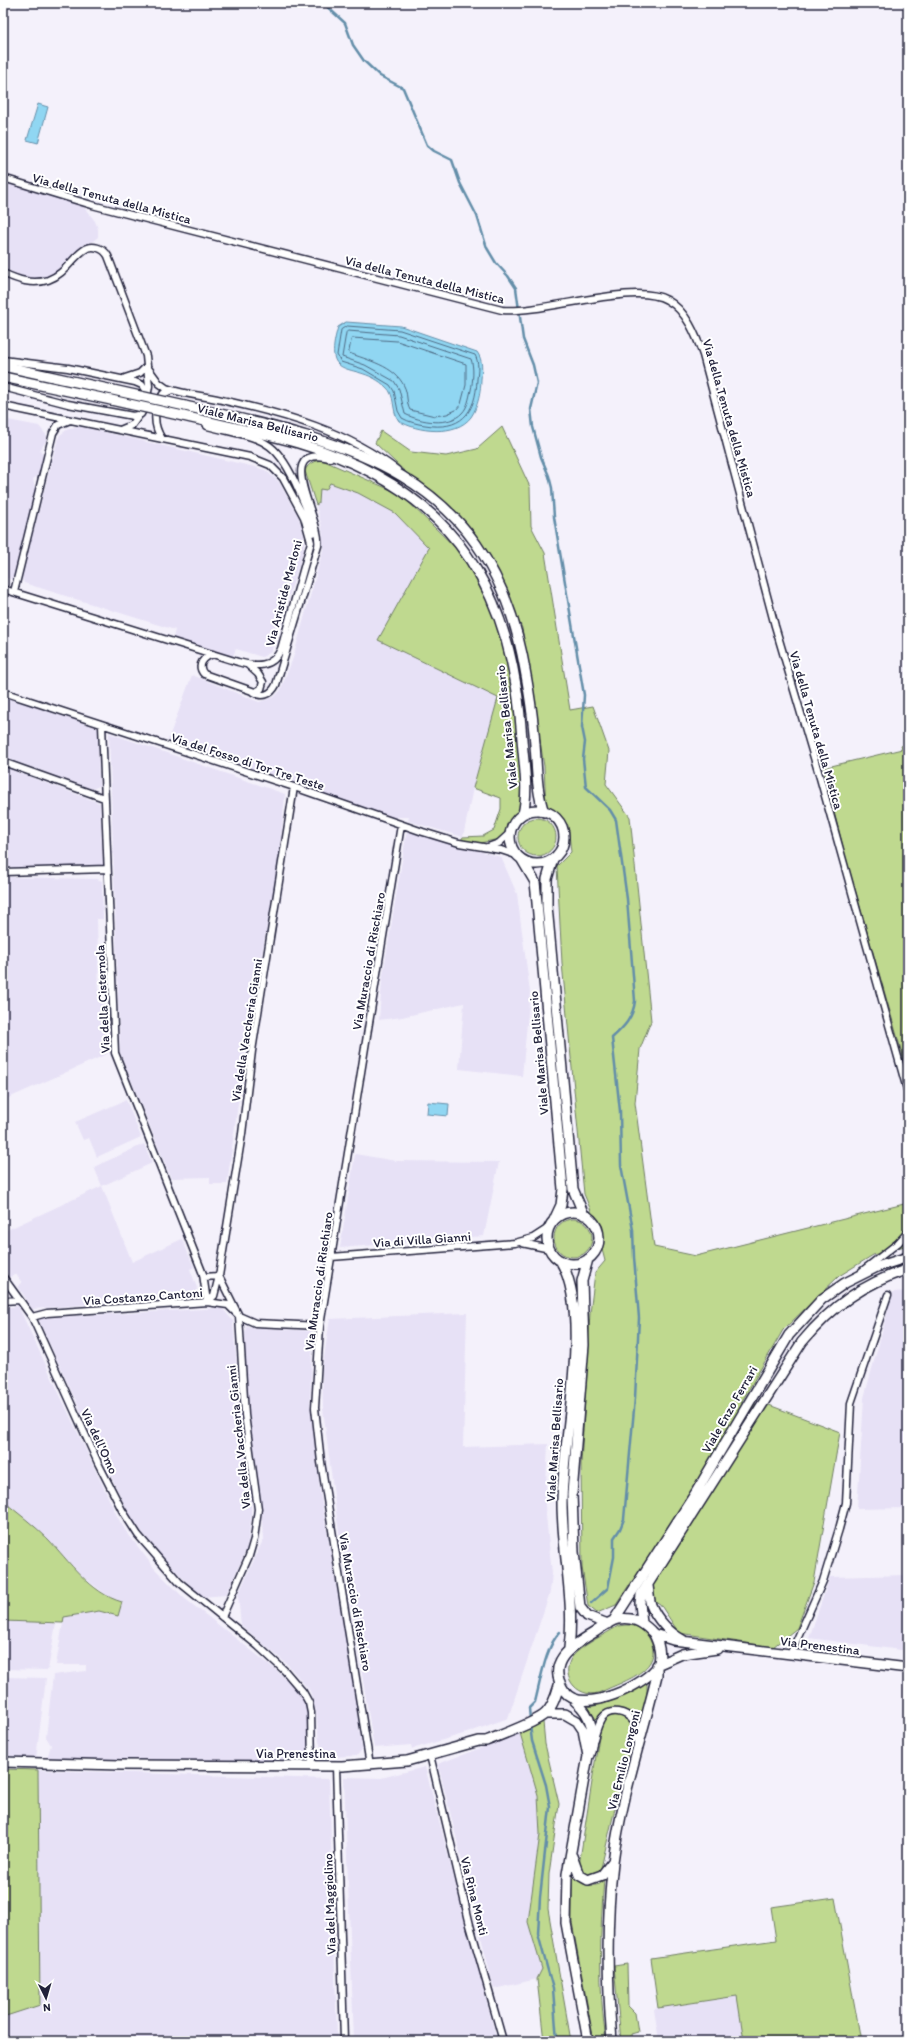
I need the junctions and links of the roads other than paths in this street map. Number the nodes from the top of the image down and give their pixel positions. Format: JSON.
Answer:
{"nodes":[{"id":1,"x":3,"y":178,"type":"edge"},
{"id":2,"x":3,"y":274,"type":"edge"},
{"id":3,"x":3,"y":360,"type":"edge"},
{"id":4,"x":3,"y":366,"type":"edge"},
{"id":5,"x":147,"y":366,"type":"junction"},
{"id":6,"x":3,"y":377,"type":"edge"},
{"id":7,"x":121,"y":379,"type":"junction"},
{"id":8,"x":3,"y":387,"type":"edge"},
{"id":9,"x":172,"y":390,"type":"junction"},
{"id":10,"x":148,"y":395,"type":"junction"},
{"id":11,"x":3,"y":406,"type":"edge"},
{"id":12,"x":141,"y":414,"type":"junction"},
{"id":13,"x":186,"y":417,"type":"junction"},
{"id":14,"x":71,"y":420,"type":"junction"},
{"id":15,"x":120,"y":430,"type":"junction"},
{"id":16,"x":162,"y":439,"type":"junction"},
{"id":17,"x":350,"y":463,"type":"junction"},
{"id":18,"x":425,"y":491,"type":"junction"},
{"id":19,"x":311,"y":542,"type":"junction"},
{"id":20,"x":3,"y":589,"type":"edge"},
{"id":21,"x":14,"y":592,"type":"junction"},
{"id":22,"x":213,"y":654,"type":"junction"},
{"id":23,"x":247,"y":664,"type":"junction"},
{"id":24,"x":3,"y":692,"type":"edge"},
{"id":25,"x":253,"y":692,"type":"junction"},
{"id":26,"x":102,"y":725,"type":"junction"},
{"id":27,"x":3,"y":762,"type":"edge"},
{"id":28,"x":294,"y":787,"type":"junction"},
{"id":29,"x":104,"y":798,"type":"junction"},
{"id":30,"x":544,"y":812,"type":"junction"},
{"id":31,"x":523,"y":814,"type":"junction"},
{"id":32,"x":402,"y":825,"type":"junction"},
{"id":33,"x":510,"y":833,"type":"junction"},
{"id":34,"x":488,"y":847,"type":"junction"},
{"id":35,"x":519,"y":858,"type":"junction"},
{"id":36,"x":553,"y":859,"type":"junction"},
{"id":37,"x":107,"y":870,"type":"junction"},
{"id":38,"x":3,"y":872,"type":"edge"},
{"id":39,"x":908,"y":1093,"type":"edge"},
{"id":40,"x":584,"y":1215,"type":"junction"},
{"id":41,"x":552,"y":1224,"type":"junction"},
{"id":42,"x":908,"y":1232,"type":"edge"},
{"id":43,"x":515,"y":1243,"type":"junction"},
{"id":44,"x":550,"y":1249,"type":"junction"},
{"id":45,"x":331,"y":1256,"type":"junction"},
{"id":46,"x":908,"y":1257,"type":"edge"},
{"id":47,"x":588,"y":1259,"type":"junction"},
{"id":48,"x":560,"y":1260,"type":"junction"},
{"id":49,"x":908,"y":1269,"type":"edge"},
{"id":50,"x":895,"y":1273,"type":"junction"},
{"id":51,"x":908,"y":1274,"type":"edge"},
{"id":52,"x":220,"y":1276,"type":"junction"},
{"id":53,"x":3,"y":1277,"type":"edge"},
{"id":54,"x":204,"y":1277,"type":"junction"},
{"id":55,"x":855,"y":1277,"type":"junction"},
{"id":56,"x":888,"y":1294,"type":"dead end"},
{"id":57,"x":20,"y":1300,"type":"junction"},
{"id":58,"x":3,"y":1301,"type":"edge"},
{"id":59,"x":207,"y":1302,"type":"junction"},
{"id":60,"x":239,"y":1316,"type":"junction"},
{"id":61,"x":32,"y":1317,"type":"junction"},
{"id":62,"x":320,"y":1326,"type":"junction"},
{"id":63,"x":648,"y":1586,"type":"junction"},
{"id":64,"x":222,"y":1617,"type":"junction"},
{"id":65,"x":611,"y":1622,"type":"junction"},
{"id":66,"x":642,"y":1623,"type":"junction"},
{"id":67,"x":654,"y":1634,"type":"junction"},
{"id":68,"x":686,"y":1641,"type":"junction"},
{"id":69,"x":570,"y":1648,"type":"junction"},
{"id":70,"x":728,"y":1648,"type":"junction"},
{"id":71,"x":790,"y":1655,"type":"junction"},
{"id":72,"x":657,"y":1666,"type":"junction"},
{"id":73,"x":908,"y":1668,"type":"edge"},
{"id":74,"x":560,"y":1682,"type":"junction"},
{"id":75,"x":572,"y":1699,"type":"junction"},
{"id":76,"x":545,"y":1714,"type":"junction"},
{"id":77,"x":592,"y":1742,"type":"junction"},
{"id":78,"x":638,"y":1751,"type":"junction"},
{"id":79,"x":430,"y":1755,"type":"junction"},
{"id":80,"x":588,"y":1756,"type":"junction"},
{"id":81,"x":3,"y":1762,"type":"edge"},
{"id":82,"x":370,"y":1765,"type":"junction"},
{"id":83,"x":336,"y":1766,"type":"junction"},
{"id":84,"x":312,"y":1767,"type":"junction"},
{"id":85,"x":571,"y":1852,"type":"junction"},
{"id":86,"x":613,"y":1860,"type":"junction"},
{"id":87,"x":344,"y":2041,"type":"edge"},
{"id":88,"x":503,"y":2041,"type":"edge"},
{"id":89,"x":588,"y":2041,"type":"edge"},
{"id":90,"x":612,"y":2041,"type":"edge"}],
"edges":[{"from":1,"to":39,"type":"street","name":"Via della Tenuta della Mistica"},
{"from":2,"to":5,"type":"street"},
{"from":3,"to":7,"type":"street"},
{"from":4,"to":18,"type":"main road","name":"Viale Marisa Bellisario","bridge":true},
{"from":5,"to":7,"type":"street"},
{"from":5,"to":9,"type":"street"},
{"from":5,"to":10,"type":"street"},
{"from":6,"to":13,"type":"main road","name":"Viale Marisa Bellisario","bridge":true},
{"from":7,"to":10,"type":"street"},
{"from":8,"to":12,"type":"street"},
{"from":9,"to":16,"type":"street"},
{"from":9,"to":18,"type":"street","name":"Viale Marisa Bellisario"},
{"from":10,"to":12,"type":"street"},
{"from":11,"to":14,"type":"street","name":"Via Aristide Merloni"},
{"from":12,"to":15,"type":"street"},
{"from":13,"to":17,"type":"main road","name":"Viale Marisa Bellisario"},
{"from":13,"to":19,"type":"street"},
{"from":14,"to":15,"type":"street","name":"Via Aristide Merloni"},
{"from":14,"to":21,"type":"street"},
{"from":15,"to":16,"type":"street","name":"Via Aristide Merloni"},
{"from":16,"to":19,"type":"street","name":"Via Aristide Merloni"},
{"from":17,"to":25,"type":"street"},
{"from":17,"to":31,"type":"main road","name":"Viale Marisa Bellisario"},
{"from":18,"to":30,"type":"main road","name":"Viale Marisa Bellisario"},
{"from":19,"to":23,"type":"street","name":"Via Aristide Merloni"},
{"from":20,"to":21,"type":"street","name":"Via Aristide Merloni"},
{"from":21,"to":22,"type":"street","name":"Via Aristide Merloni"},
{"from":22,"to":23,"type":"street","name":"Via Aristide Merloni"},
{"from":22,"to":25,"type":"street"},
{"from":23,"to":25,"type":"street"},
{"from":24,"to":26,"type":"street","name":"Via del Fosso di Tor Tre Teste"},
{"from":26,"to":28,"type":"street","name":"Via del Fosso di Tor Tre Teste"},
{"from":26,"to":29,"type":"street","name":"Via della Cisternola"},
{"from":27,"to":29,"type":"street"},
{"from":28,"to":32,"type":"street","name":"Via del Fosso di Tor Tre Teste"},
{"from":28,"to":52,"type":"street","name":"Via della Vaccheria Gianni"},
{"from":29,"to":37,"type":"street","name":"Via della Cisternola"},
{"from":30,"to":31,"type":"main road"},
{"from":30,"to":36,"type":"main road"},
{"from":31,"to":33,"type":"main road"},
{"from":32,"to":34,"type":"street","name":"Via del Fosso di Tor Tre Teste"},
{"from":32,"to":45,"type":"street","name":"Via Muraccio di Rischiaro"},
{"from":33,"to":34,"type":"street"},
{"from":33,"to":35,"type":"main road"},
{"from":34,"to":35,"type":"street","name":"Via del Fosso di Tor Tre Teste"},
{"from":35,"to":36,"type":"main road"},
{"from":35,"to":41,"type":"main road","name":"Viale Marisa Bellisario"},
{"from":36,"to":40,"type":"main road","name":"Viale Marisa Bellisario"},
{"from":37,"to":38,"type":"street"},
{"from":37,"to":54,"type":"street","name":"Via della Cisternola"},
{"from":40,"to":41,"type":"main road"},
{"from":40,"to":47,"type":"main road"},
{"from":41,"to":43,"type":"street","name":"Via di Villa Gianni"},
{"from":41,"to":44,"type":"main road"},
{"from":42,"to":55,"type":"street"},
{"from":43,"to":44,"type":"street","name":"Via di Villa Gianni"},
{"from":43,"to":45,"type":"street","name":"Via di Villa Gianni"},
{"from":44,"to":48,"type":"main road"},
{"from":45,"to":62,"type":"street","name":"Via Muraccio di Rischiaro"},
{"from":46,"to":55,"type":"main road","name":"Viale Enzo Ferrari"},
{"from":47,"to":48,"type":"main road"},
{"from":47,"to":65,"type":"main road","name":"Viale Marisa Bellisario"},
{"from":48,"to":69,"type":"main road","name":"Viale Marisa Bellisario"},
{"from":49,"to":50,"type":"main road","name":"Viale Enzo Ferrari"},
{"from":50,"to":51,"type":"street"},
{"from":50,"to":63,"type":"main road","name":"Viale Enzo Ferrari"},
{"from":52,"to":54,"type":"street"},
{"from":52,"to":59,"type":"street","name":"Via della Vaccheria Gianni"},
{"from":52,"to":60,"type":"street","name":"Via della Vaccheria Gianni"},
{"from":53,"to":57,"type":"street","name":"Via dell'Omo"},
{"from":54,"to":59,"type":"street","name":"Via della Cisternola"},
{"from":55,"to":65,"type":"main road","name":"Viale Enzo Ferrari"},
{"from":56,"to":71,"type":"street"},
{"from":57,"to":58,"type":"street"},
{"from":57,"to":61,"type":"street","name":"Via dell'Omo"},
{"from":59,"to":60,"type":"street","name":"Via Costanzo Cantoni"},
{"from":59,"to":61,"type":"street","name":"Via Costanzo Cantoni"},
{"from":60,"to":62,"type":"street","name":"Via Costanzo Cantoni"},
{"from":60,"to":64,"type":"street","name":"Via della Vaccheria Gianni"},
{"from":61,"to":64,"type":"street","name":"Via dell'Omo"},
{"from":62,"to":82,"type":"street","name":"Via Muraccio di Rischiaro"},
{"from":63,"to":66,"type":"main road","name":"Viale Enzo Ferrari"},
{"from":63,"to":68,"type":"main road"},
{"from":64,"to":84,"type":"street","name":"Via dell'Omo"},
{"from":65,"to":66,"type":"main road"},
{"from":65,"to":69,"type":"main road"},
{"from":66,"to":67,"type":"main road"},
{"from":67,"to":68,"type":"main road","name":"Via Prenestina"},
{"from":67,"to":72,"type":"main road"},
{"from":68,"to":70,"type":"main road","name":"Via Prenestina"},
{"from":69,"to":74,"type":"main road"},
{"from":70,"to":71,"type":"main road","name":"Via Prenestina"},
{"from":70,"to":72,"type":"main road","name":"Via Prenestina"},
{"from":71,"to":73,"type":"main road","name":"Via Prenestina"},
{"from":72,"to":75,"type":"main road"},
{"from":72,"to":78,"type":"main road","name":"Via Emilio Longoni"},
{"from":74,"to":75,"type":"main road"},
{"from":74,"to":76,"type":"main road"},
{"from":75,"to":77,"type":"main road"},
{"from":76,"to":79,"type":"main road","name":"Via Prenestina"},
{"from":76,"to":80,"type":"main road","name":"Via Emilio Longoni"},
{"from":77,"to":78,"type":"street"},
{"from":77,"to":80,"type":"main road"},
{"from":78,"to":86,"type":"main road","name":"Via Emilio Longoni"},
{"from":79,"to":82,"type":"main road","name":"Via Prenestina"},
{"from":79,"to":88,"type":"street","name":"Via Rina Monti"},
{"from":80,"to":85,"type":"main road","name":"Via Emilio Longoni"},
{"from":81,"to":84,"type":"main road","name":"Via Prenestina"},
{"from":82,"to":83,"type":"main road","name":"Via Prenestina"},
{"from":83,"to":84,"type":"main road","name":"Via Prenestina"},
{"from":83,"to":87,"type":"street","name":"Via del Maggiolino"},
{"from":85,"to":86,"type":"main road","name":"Via Emilio Longoni"},
{"from":85,"to":89,"type":"main road","name":"Via Emilio Longoni"},
{"from":86,"to":90,"type":"main road","name":"Via Emilio Longoni"}]}
